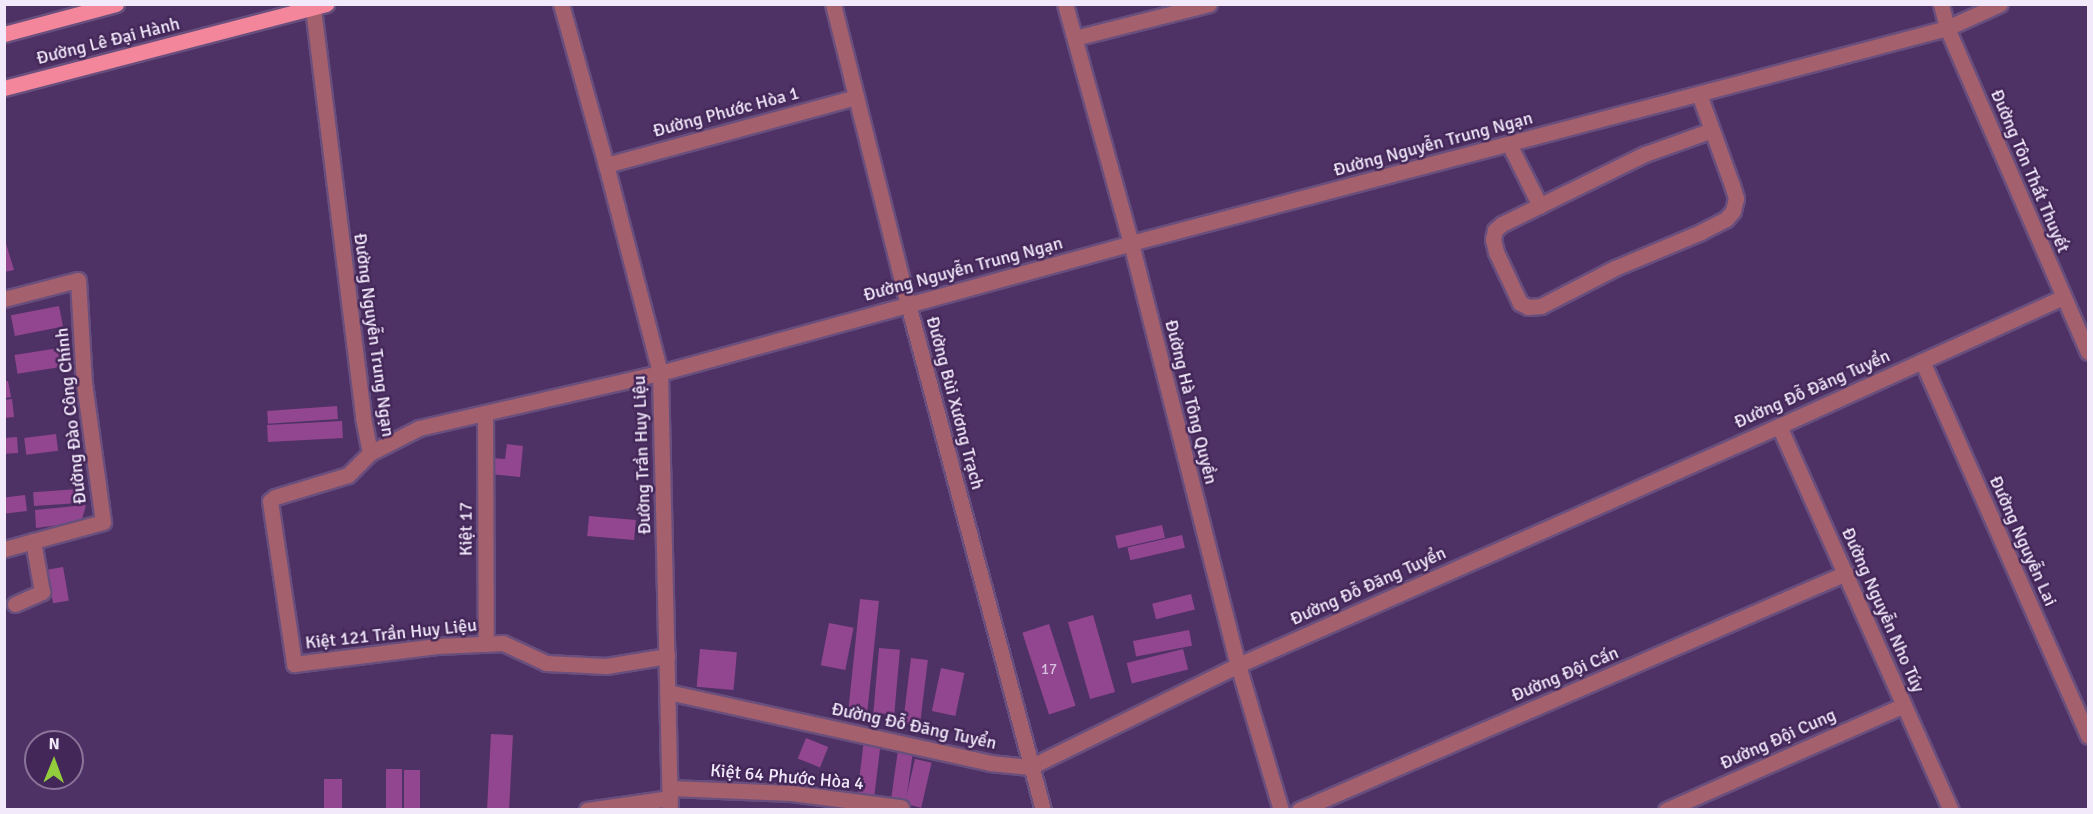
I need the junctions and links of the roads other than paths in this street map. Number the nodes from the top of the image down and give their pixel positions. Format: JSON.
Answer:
{"nodes":[{"id":1,"x":116,"y":4,"type":"edge"},
{"id":2,"x":561,"y":4,"type":"edge"},
{"id":3,"x":833,"y":4,"type":"edge"},
{"id":4,"x":1065,"y":4,"type":"edge"},
{"id":5,"x":1209,"y":4,"type":"edge"},
{"id":6,"x":1941,"y":4,"type":"edge"},
{"id":7,"x":2000,"y":4,"type":"edge"},
{"id":8,"x":319,"y":6,"type":"edge"},
{"id":9,"x":1947,"y":28,"type":"junction"},
{"id":10,"x":4,"y":34,"type":"edge"},
{"id":11,"x":1075,"y":38,"type":"junction"},
{"id":12,"x":4,"y":88,"type":"edge"},
{"id":13,"x":1699,"y":93,"type":"junction"},
{"id":14,"x":856,"y":97,"type":"junction"},
{"id":15,"x":1712,"y":130,"type":"junction"},
{"id":16,"x":1509,"y":144,"type":"junction"},
{"id":17,"x":606,"y":165,"type":"junction"},
{"id":18,"x":1540,"y":206,"type":"junction"},
{"id":19,"x":1131,"y":243,"type":"junction"},
{"id":20,"x":2062,"y":297,"type":"junction"},
{"id":21,"x":4,"y":299,"type":"edge"},
{"id":22,"x":908,"y":304,"type":"junction"},
{"id":23,"x":2088,"y":352,"type":"edge"},
{"id":24,"x":1922,"y":361,"type":"junction"},
{"id":25,"x":660,"y":373,"type":"junction"},
{"id":26,"x":485,"y":413,"type":"junction"},
{"id":27,"x":1779,"y":426,"type":"junction"},
{"id":28,"x":370,"y":453,"type":"junction"},
{"id":29,"x":33,"y":541,"type":"junction"},
{"id":30,"x":4,"y":549,"type":"edge"},
{"id":31,"x":1846,"y":573,"type":"junction"},
{"id":32,"x":15,"y":604,"type":"dead end"},
{"id":33,"x":486,"y":644,"type":"junction"},
{"id":34,"x":667,"y":656,"type":"junction"},
{"id":35,"x":1238,"y":665,"type":"junction"},
{"id":36,"x":668,"y":692,"type":"junction"},
{"id":37,"x":1904,"y":705,"type":"junction"},
{"id":38,"x":2088,"y":736,"type":"edge"},
{"id":39,"x":1030,"y":767,"type":"junction"},
{"id":40,"x":670,"y":798,"type":"edge"},
{"id":41,"x":902,"y":807,"type":"dead end"},
{"id":42,"x":587,"y":810,"type":"edge"},
{"id":43,"x":1044,"y":810,"type":"edge"},
{"id":44,"x":1281,"y":810,"type":"edge"},
{"id":45,"x":1299,"y":810,"type":"edge"},
{"id":46,"x":1666,"y":810,"type":"edge"},
{"id":47,"x":1951,"y":810,"type":"edge"}],
"edges":[{"from":1,"to":10,"type":"main road","name":"Đường Lê Đại Hành"},
{"from":2,"to":17,"type":"street","name":"Đường Trần Huy Liệu"},
{"from":3,"to":14,"type":"street","name":"Đường Bùi Xương Trạch"},
{"from":4,"to":11,"type":"street","name":"Đường Hà Tông Quyền"},
{"from":5,"to":11,"type":"street"},
{"from":6,"to":9,"type":"street","name":"Đường Tôn Thất Thuyết"},
{"from":7,"to":9,"type":"street","name":"Đường Nguyễn Trung Ngạn"},
{"from":8,"to":12,"type":"main road","name":"Đường Lê Đại Hành"},
{"from":8,"to":28,"type":"street","name":"Đường Nguyễn Trung Ngạn"},
{"from":9,"to":13,"type":"street","name":"Đường Nguyễn Trung Ngạn"},
{"from":9,"to":20,"type":"street","name":"Đường Tôn Thất Thuyết"},
{"from":11,"to":19,"type":"street","name":"Đường Hà Tông Quyền"},
{"from":13,"to":15,"type":"street"},
{"from":13,"to":16,"type":"street","name":"Đường Nguyễn Trung Ngạn"},
{"from":14,"to":17,"type":"street","name":"Đường Phước Hòa 1"},
{"from":14,"to":22,"type":"street","name":"Đường Bùi Xương Trạch"},
{"from":15,"to":18,"type":"street"},
{"from":15,"to":18,"type":"street"},
{"from":16,"to":18,"type":"street"},
{"from":16,"to":19,"type":"street","name":"Đường Nguyễn Trung Ngạn"},
{"from":17,"to":25,"type":"street","name":"Đường Trần Huy Liệu"},
{"from":19,"to":22,"type":"street","name":"Đường Nguyễn Trung Ngạn"},
{"from":19,"to":35,"type":"street","name":"Đường Hà Tông Quyền"},
{"from":20,"to":23,"type":"street","name":"Đường Tôn Thất Thuyết"},
{"from":20,"to":24,"type":"street","name":"Đường Đỗ Đăng Tuyển"},
{"from":21,"to":29,"type":"street","name":"Đường Đào Công Chính"},
{"from":22,"to":25,"type":"street","name":"Đường Nguyễn Trung Ngạn"},
{"from":22,"to":39,"type":"street","name":"Đường Bùi Xương Trạch"},
{"from":24,"to":27,"type":"street","name":"Đường Đỗ Đăng Tuyển"},
{"from":24,"to":38,"type":"street","name":"Đường Nguyễn Lai"},
{"from":25,"to":26,"type":"street","name":"Đường Nguyễn Trung Ngạn"},
{"from":25,"to":34,"type":"street","name":"Đường Trần Huy Liệu"},
{"from":26,"to":28,"type":"street","name":"Đường Nguyễn Trung Ngạn"},
{"from":26,"to":33,"type":"street","name":"Kiệt 17"},
{"from":27,"to":31,"type":"street","name":"Đường Nguyễn Nho Túy"},
{"from":27,"to":35,"type":"street","name":"Đường Đỗ Đăng Tuyển"},
{"from":28,"to":33,"type":"street","name":"Kiệt 121 Trần Huy Liệu"},
{"from":29,"to":30,"type":"street","name":"Đường Đào Công Chính"},
{"from":29,"to":32,"type":"street"},
{"from":31,"to":37,"type":"street","name":"Đường Nguyễn Nho Túy"},
{"from":31,"to":45,"type":"street","name":"Đường Đội Cấn"},
{"from":33,"to":34,"type":"street","name":"Kiệt 121 Trần Huy Liệu"},
{"from":34,"to":36,"type":"street","name":"Đường Trần Huy Liệu"},
{"from":35,"to":39,"type":"street","name":"Đường Đỗ Đăng Tuyển"},
{"from":35,"to":44,"type":"street","name":"Đường Hà Tông Quyền"},
{"from":36,"to":39,"type":"street","name":"Đường Đỗ Đăng Tuyển"},
{"from":36,"to":40,"type":"street","name":"Đường Trần Huy Liệu"},
{"from":37,"to":46,"type":"street","name":"Đường Đội Cung"},
{"from":37,"to":47,"type":"street","name":"Đường Nguyễn Nho Túy"},
{"from":39,"to":43,"type":"street","name":"Đường Bùi Xương Trạch"},
{"from":40,"to":41,"type":"street","name":"Kiệt 64 Phước Hòa 4"},
{"from":40,"to":42,"type":"street","name":"Kiệt 64 Phước Hòa 4"}]}
